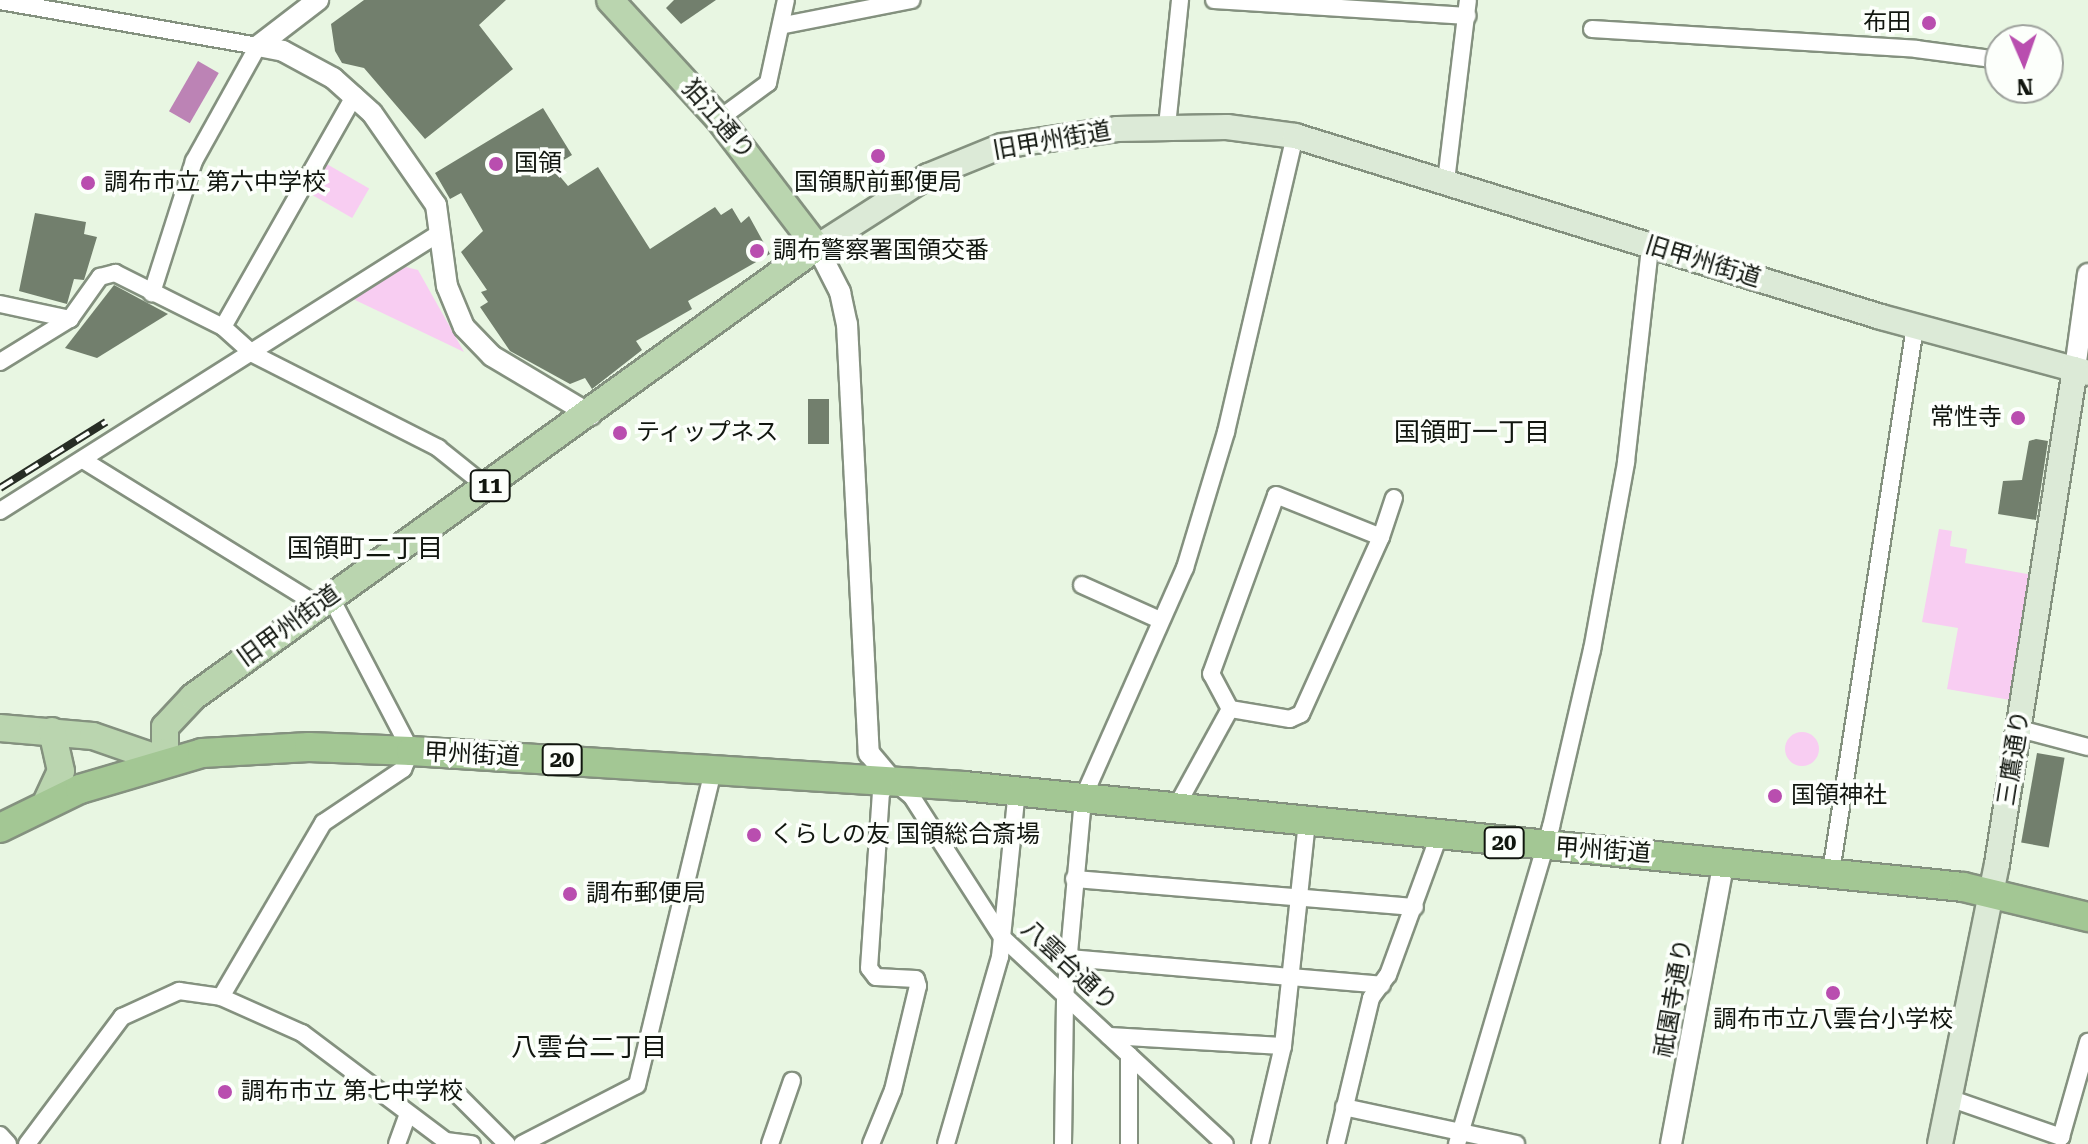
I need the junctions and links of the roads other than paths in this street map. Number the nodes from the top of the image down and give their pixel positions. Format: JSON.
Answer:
{"nodes":[{"id":1,"x":318,"y":0,"type":"edge"},
{"id":2,"x":610,"y":0,"type":"edge"},
{"id":3,"x":786,"y":0,"type":"edge"},
{"id":4,"x":912,"y":0,"type":"edge"},
{"id":5,"x":1180,"y":0,"type":"edge"},
{"id":6,"x":1214,"y":0,"type":"edge"},
{"id":7,"x":0,"y":1,"type":"edge"},
{"id":8,"x":101,"y":8,"type":"edge"},
{"id":9,"x":1468,"y":8,"type":"edge"},
{"id":10,"x":784,"y":25,"type":"junction"},
{"id":11,"x":1592,"y":29,"type":"dead end"},
{"id":12,"x":258,"y":46,"type":"junction"},
{"id":13,"x":1984,"y":58,"type":"edge"},
{"id":14,"x":355,"y":95,"type":"junction"},
{"id":15,"x":719,"y":119,"type":"junction"},
{"id":16,"x":1167,"y":126,"type":"junction"},
{"id":17,"x":1295,"y":136,"type":"junction"},
{"id":18,"x":1446,"y":181,"type":"junction"},
{"id":19,"x":441,"y":232,"type":"junction"},
{"id":20,"x":817,"y":247,"type":"junction"},
{"id":21,"x":1650,"y":247,"type":"junction"},
{"id":22,"x":2088,"y":274,"type":"edge"},
{"id":23,"x":152,"y":293,"type":"junction"},
{"id":24,"x":0,"y":304,"type":"edge"},
{"id":25,"x":70,"y":319,"type":"junction"},
{"id":26,"x":223,"y":327,"type":"junction"},
{"id":27,"x":1915,"y":327,"type":"junction"},
{"id":28,"x":253,"y":354,"type":"junction"},
{"id":29,"x":0,"y":362,"type":"edge"},
{"id":30,"x":2081,"y":371,"type":"edge"},
{"id":31,"x":591,"y":415,"type":"junction"},
{"id":32,"x":83,"y":460,"type":"junction"},
{"id":33,"x":488,"y":488,"type":"junction"},
{"id":34,"x":1394,"y":498,"type":"dead end"},
{"id":35,"x":0,"y":511,"type":"edge"},
{"id":36,"x":1381,"y":537,"type":"junction"},
{"id":37,"x":1082,"y":585,"type":"dead end"},
{"id":38,"x":323,"y":600,"type":"junction"},
{"id":39,"x":1160,"y":620,"type":"junction"},
{"id":40,"x":1230,"y":709,"type":"junction"},
{"id":41,"x":0,"y":714,"type":"edge"},
{"id":42,"x":0,"y":728,"type":"edge"},
{"id":43,"x":2020,"y":729,"type":"junction"},
{"id":44,"x":64,"y":732,"type":"junction"},
{"id":45,"x":0,"y":743,"type":"edge"},
{"id":46,"x":2088,"y":747,"type":"edge"},
{"id":47,"x":411,"y":751,"type":"junction"},
{"id":48,"x":165,"y":761,"type":"junction"},
{"id":49,"x":713,"y":770,"type":"junction"},
{"id":50,"x":902,"y":788,"type":"junction"},
{"id":51,"x":1017,"y":791,"type":"junction"},
{"id":52,"x":1083,"y":798,"type":"junction"},
{"id":53,"x":46,"y":803,"type":"junction"},
{"id":54,"x":1175,"y":809,"type":"junction"},
{"id":55,"x":1307,"y":822,"type":"junction"},
{"id":56,"x":0,"y":828,"type":"edge"},
{"id":57,"x":1439,"y":836,"type":"junction"},
{"id":58,"x":1544,"y":847,"type":"junction"},
{"id":59,"x":1724,"y":861,"type":"junction"},
{"id":60,"x":1831,"y":872,"type":"junction"},
{"id":61,"x":1074,"y":879,"type":"junction"},
{"id":62,"x":1992,"y":891,"type":"junction"},
{"id":63,"x":1300,"y":897,"type":"junction"},
{"id":64,"x":1415,"y":907,"type":"junction"},
{"id":65,"x":2088,"y":917,"type":"edge"},
{"id":66,"x":1002,"y":937,"type":"junction"},
{"id":67,"x":1068,"y":958,"type":"junction"},
{"id":68,"x":1291,"y":976,"type":"junction"},
{"id":69,"x":1382,"y":985,"type":"junction"},
{"id":70,"x":221,"y":997,"type":"junction"},
{"id":71,"x":1065,"y":997,"type":"junction"},
{"id":72,"x":1109,"y":1036,"type":"junction"},
{"id":73,"x":2088,"y":1042,"type":"edge"},
{"id":74,"x":1283,"y":1046,"type":"junction"},
{"id":75,"x":1129,"y":1055,"type":"junction"},
{"id":76,"x":792,"y":1081,"type":"dead end"},
{"id":77,"x":459,"y":1096,"type":"dead end"},
{"id":78,"x":1949,"y":1098,"type":"junction"},
{"id":79,"x":1344,"y":1107,"type":"junction"},
{"id":80,"x":408,"y":1114,"type":"junction"},
{"id":81,"x":0,"y":1135,"type":"edge"},
{"id":82,"x":1459,"y":1138,"type":"edge"},
{"id":83,"x":8,"y":1144,"type":"edge"},
{"id":84,"x":27,"y":1144,"type":"edge"},
{"id":85,"x":397,"y":1144,"type":"edge"},
{"id":86,"x":472,"y":1144,"type":"edge"},
{"id":87,"x":507,"y":1144,"type":"edge"},
{"id":88,"x":522,"y":1144,"type":"edge"},
{"id":89,"x":770,"y":1144,"type":"edge"},
{"id":90,"x":871,"y":1144,"type":"edge"},
{"id":91,"x":946,"y":1144,"type":"edge"},
{"id":92,"x":1063,"y":1144,"type":"edge"},
{"id":93,"x":1129,"y":1144,"type":"edge"},
{"id":94,"x":1225,"y":1144,"type":"edge"},
{"id":95,"x":1260,"y":1144,"type":"edge"},
{"id":96,"x":1336,"y":1144,"type":"edge"},
{"id":97,"x":1516,"y":1144,"type":"edge"},
{"id":98,"x":1671,"y":1144,"type":"edge"},
{"id":99,"x":1940,"y":1144,"type":"edge"}],
"edges":[{"from":1,"to":12,"type":"street"},
{"from":2,"to":15,"type":"main road","name":"狛江通り"},
{"from":3,"to":10,"type":"street"},
{"from":4,"to":10,"type":"street"},
{"from":5,"to":16,"type":"street"},
{"from":6,"to":9,"type":"street"},
{"from":7,"to":8,"type":"street"},
{"from":8,"to":12,"type":"street"},
{"from":9,"to":18,"type":"street"},
{"from":10,"to":15,"type":"street"},
{"from":11,"to":13,"type":"street"},
{"from":12,"to":14,"type":"street"},
{"from":12,"to":23,"type":"street"},
{"from":14,"to":19,"type":"street"},
{"from":14,"to":26,"type":"street"},
{"from":15,"to":20,"type":"main road","name":"狛江通り"},
{"from":16,"to":17,"type":"main road","name":"旧甲州街道"},
{"from":16,"to":20,"type":"main road","name":"旧甲州街道"},
{"from":17,"to":18,"type":"main road","name":"旧甲州街道"},
{"from":17,"to":39,"type":"street"},
{"from":18,"to":21,"type":"main road","name":"旧甲州街道"},
{"from":19,"to":28,"type":"street"},
{"from":19,"to":31,"type":"street"},
{"from":20,"to":31,"type":"main road","name":"旧甲州街道","number":"11"},
{"from":20,"to":50,"type":"street"},
{"from":21,"to":27,"type":"main road","name":"旧甲州街道"},
{"from":21,"to":58,"type":"street"},
{"from":22,"to":30,"type":"street"},
{"from":23,"to":25,"type":"street"},
{"from":23,"to":26,"type":"street"},
{"from":24,"to":25,"type":"street"},
{"from":25,"to":29,"type":"street"},
{"from":26,"to":28,"type":"street"},
{"from":27,"to":30,"type":"main road","name":"旧甲州街道"},
{"from":27,"to":60,"type":"street"},
{"from":28,"to":32,"type":"street"},
{"from":28,"to":33,"type":"street"},
{"from":30,"to":43,"type":"main road","name":"三鷹通り"},
{"from":31,"to":33,"type":"main road","name":"旧甲州街道","number":"11"},
{"from":32,"to":35,"type":"street"},
{"from":32,"to":38,"type":"street"},
{"from":33,"to":38,"type":"main road","name":"旧甲州街道","number":"11"},
{"from":34,"to":36,"type":"street"},
{"from":36,"to":40,"type":"street"},
{"from":36,"to":40,"type":"street"},
{"from":37,"to":39,"type":"street"},
{"from":38,"to":47,"type":"street"},
{"from":38,"to":48,"type":"main road","name":"旧甲州街道","number":"11"},
{"from":39,"to":52,"type":"street"},
{"from":40,"to":54,"type":"street"},
{"from":41,"to":44,"type":"main road"},
{"from":42,"to":44,"type":"main road"},
{"from":43,"to":46,"type":"street"},
{"from":43,"to":62,"type":"main road","name":"三鷹通り"},
{"from":44,"to":45,"type":"main road"},
{"from":44,"to":48,"type":"main road"},
{"from":44,"to":53,"type":"main road"},
{"from":47,"to":48,"type":"highway","name":"甲州街道","number":"20"},
{"from":47,"to":49,"type":"highway","name":"甲州街道","number":"20"},
{"from":47,"to":70,"type":"street"},
{"from":48,"to":53,"type":"highway","number":"20"},
{"from":49,"to":50,"type":"highway","name":"甲州街道","number":"20"},
{"from":49,"to":88,"type":"street"},
{"from":50,"to":51,"type":"highway","name":"甲州街道","number":"20"},
{"from":50,"to":66,"type":"street","name":"八雲台通り"},
{"from":50,"to":90,"type":"street"},
{"from":51,"to":52,"type":"highway","name":"甲州街道","number":"20"},
{"from":51,"to":66,"type":"street"},
{"from":52,"to":54,"type":"highway","name":"甲州街道","number":"20"},
{"from":52,"to":61,"type":"street"},
{"from":53,"to":56,"type":"highway","number":"20"},
{"from":54,"to":55,"type":"highway","name":"甲州街道","number":"20"},
{"from":55,"to":57,"type":"highway","name":"甲州街道","number":"20"},
{"from":55,"to":63,"type":"street"},
{"from":57,"to":58,"type":"highway","name":"甲州街道","number":"20"},
{"from":57,"to":64,"type":"street"},
{"from":58,"to":59,"type":"highway","name":"甲州街道","number":"20"},
{"from":58,"to":82,"type":"street"},
{"from":59,"to":60,"type":"highway","name":"甲州街道","number":"20"},
{"from":59,"to":98,"type":"street","name":"祇園寺通り"},
{"from":60,"to":62,"type":"highway","name":"甲州街道","number":"20"},
{"from":61,"to":63,"type":"street"},
{"from":61,"to":67,"type":"street"},
{"from":62,"to":65,"type":"highway","name":"甲州街道","number":"20"},
{"from":62,"to":78,"type":"main road","name":"三鷹通り"},
{"from":63,"to":64,"type":"street"},
{"from":63,"to":68,"type":"street"},
{"from":64,"to":69,"type":"street"},
{"from":66,"to":71,"type":"street","name":"八雲台通り"},
{"from":66,"to":91,"type":"street"},
{"from":67,"to":68,"type":"street"},
{"from":67,"to":71,"type":"street"},
{"from":68,"to":69,"type":"street"},
{"from":68,"to":74,"type":"street"},
{"from":69,"to":79,"type":"street"},
{"from":70,"to":80,"type":"street"},
{"from":70,"to":84,"type":"street"},
{"from":71,"to":72,"type":"street","name":"八雲台通り"},
{"from":71,"to":92,"type":"street"},
{"from":72,"to":74,"type":"street"},
{"from":72,"to":75,"type":"street","name":"八雲台通り"},
{"from":73,"to":78,"type":"street"},
{"from":74,"to":95,"type":"street"},
{"from":75,"to":93,"type":"street"},
{"from":75,"to":94,"type":"street","name":"八雲台通り"},
{"from":76,"to":89,"type":"street"},
{"from":77,"to":87,"type":"street"},
{"from":78,"to":99,"type":"main road","name":"三鷹通り"},
{"from":79,"to":82,"type":"street"},
{"from":79,"to":96,"type":"street"},
{"from":80,"to":85,"type":"street"},
{"from":80,"to":86,"type":"street"},
{"from":81,"to":83,"type":"street"},
{"from":82,"to":97,"type":"street"}]}
